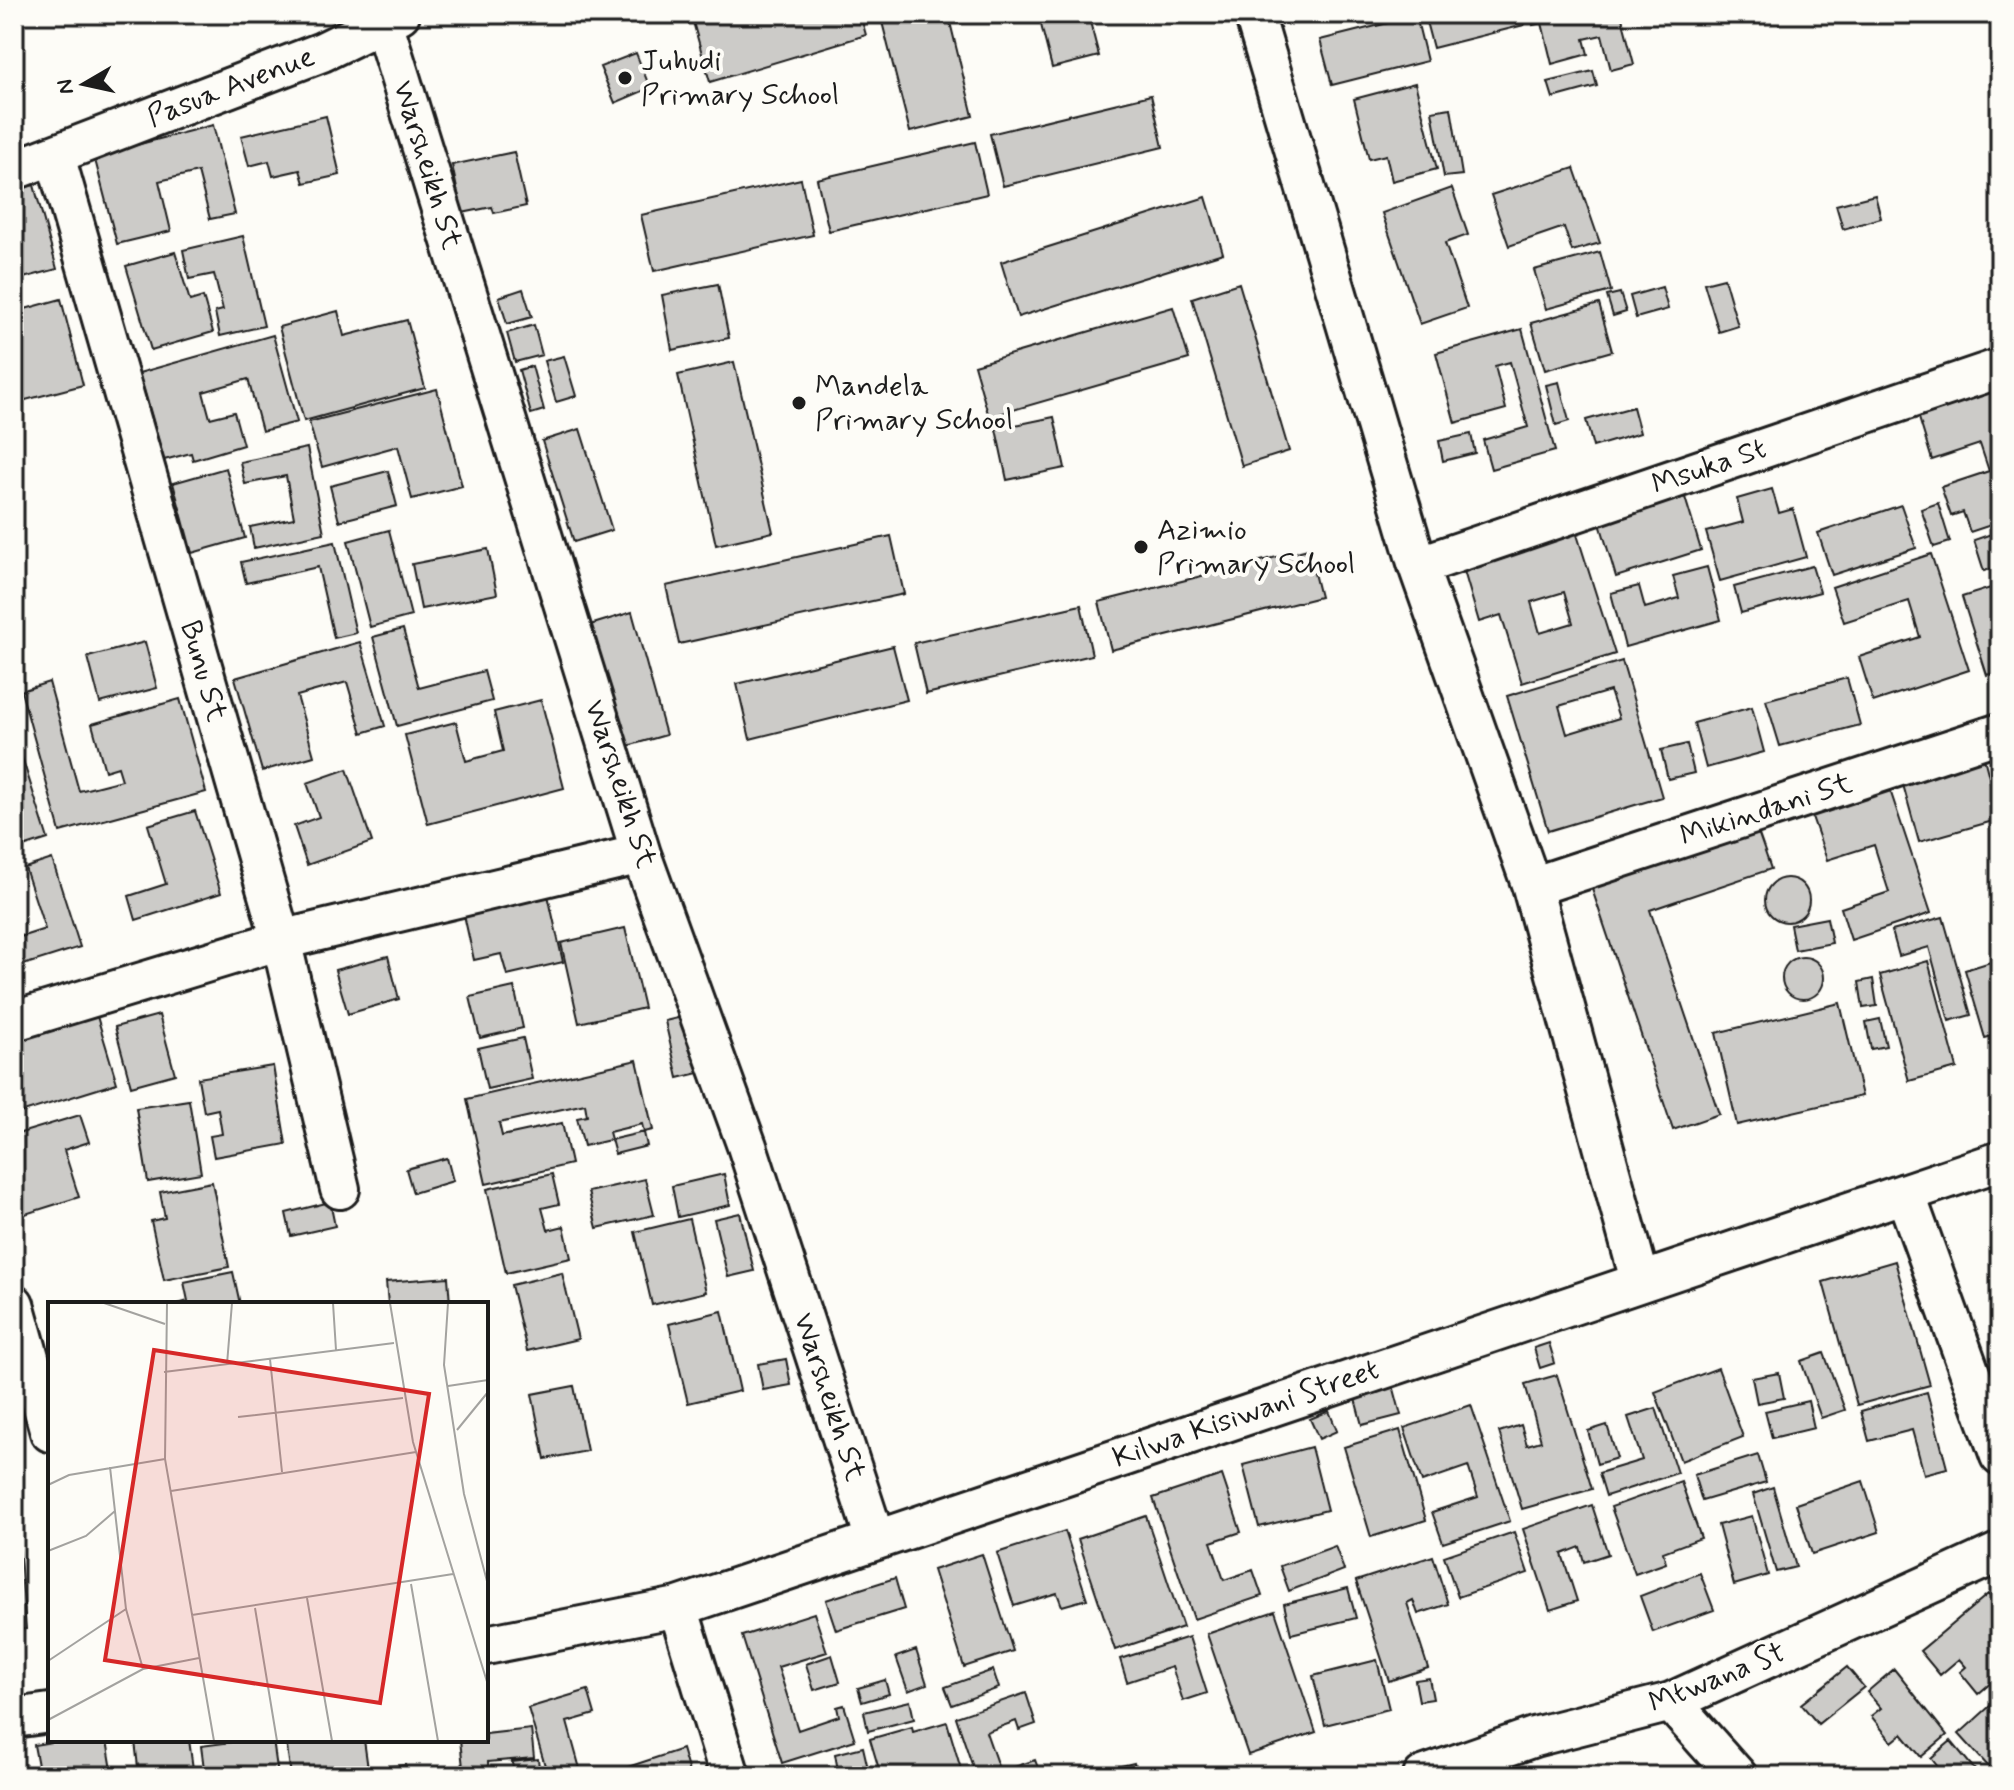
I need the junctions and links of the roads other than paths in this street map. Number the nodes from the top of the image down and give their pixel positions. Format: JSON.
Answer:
{"nodes":[{"id":1,"x":1254,"y":14,"type":"edge"},
{"id":2,"x":392,"y":18,"type":"edge"},
{"id":3,"x":55,"y":156,"type":"junction"},
{"id":4,"x":14,"y":170,"type":"edge"},
{"id":5,"x":2000,"y":368,"type":"edge"},
{"id":6,"x":1418,"y":566,"type":"junction"},
{"id":7,"x":2000,"y":733,"type":"edge"},
{"id":8,"x":641,"y":854,"type":"junction"},
{"id":9,"x":1532,"y":887,"type":"junction"},
{"id":10,"x":281,"y":940,"type":"junction"},
{"id":11,"x":14,"y":1021,"type":"edge"},
{"id":12,"x":2000,"y":1161,"type":"edge"},
{"id":13,"x":340,"y":1189,"type":"dead end"},
{"id":14,"x":1905,"y":1193,"type":"junction"},
{"id":15,"x":1640,"y":1280,"type":"junction"},
{"id":16,"x":14,"y":1307,"type":"edge"},
{"id":17,"x":48,"y":1425,"type":"edge"},
{"id":18,"x":2000,"y":1456,"type":"edge"},
{"id":19,"x":875,"y":1539,"type":"junction"},
{"id":20,"x":2000,"y":1552,"type":"edge"},
{"id":21,"x":678,"y":1607,"type":"junction"},
{"id":22,"x":488,"y":1645,"type":"edge"},
{"id":23,"x":1671,"y":1702,"type":"junction"},
{"id":24,"x":48,"y":1713,"type":"edge"},
{"id":25,"x":14,"y":1718,"type":"edge"},
{"id":26,"x":730,"y":1776,"type":"edge"},
{"id":27,"x":1423,"y":1776,"type":"edge"},
{"id":28,"x":1737,"y":1776,"type":"edge"}],
"edges":[{"from":1,"to":6,"type":"street"},
{"from":2,"to":3,"type":"street","name":"Pasua Avenue"},
{"from":2,"to":8,"type":"street","name":"Warsheikh St"},
{"from":3,"to":4,"type":"street","name":"Pasua Avenue"},
{"from":3,"to":10,"type":"street","name":"Bunu St"},
{"from":5,"to":6,"type":"street","name":"Msuka St"},
{"from":6,"to":9,"type":"street"},
{"from":7,"to":9,"type":"street","name":"Mikindani St"},
{"from":8,"to":10,"type":"street"},
{"from":8,"to":19,"type":"street","name":"Warsheikh St"},
{"from":9,"to":15,"type":"street"},
{"from":10,"to":11,"type":"street"},
{"from":10,"to":13,"type":"street","name":"Bunu St"},
{"from":12,"to":14,"type":"street","name":"Kilwa Kisiwani Street"},
{"from":14,"to":15,"type":"street","name":"Kilwa Kisiwani Street"},
{"from":14,"to":18,"type":"street"},
{"from":15,"to":19,"type":"street","name":"Kilwa Kisiwani Street"},
{"from":16,"to":17,"type":"street"},
{"from":19,"to":21,"type":"street","name":"Kilwa Kisiwani Street"},
{"from":20,"to":23,"type":"street","name":"Mtwana St"},
{"from":21,"to":22,"type":"street","name":"Kilwa Kisiwani Street"},
{"from":21,"to":26,"type":"street"},
{"from":23,"to":27,"type":"street","name":"Mtwana St"},
{"from":23,"to":28,"type":"street"},
{"from":24,"to":25,"type":"street"}]}
